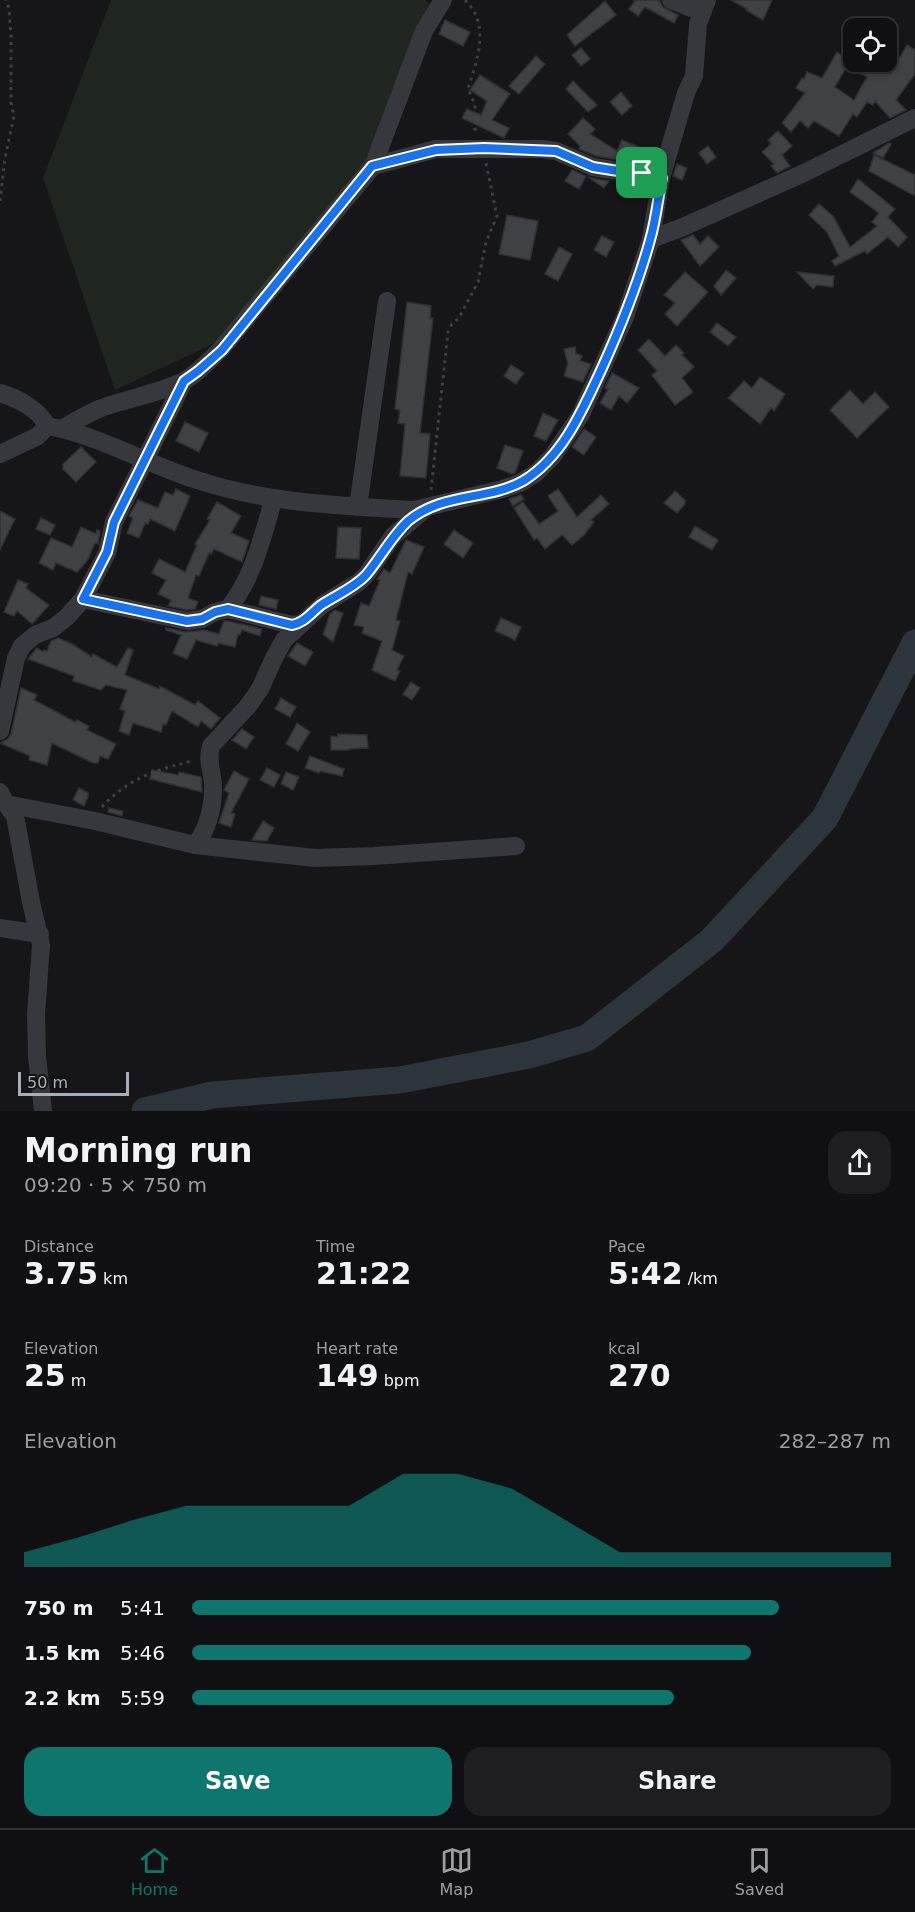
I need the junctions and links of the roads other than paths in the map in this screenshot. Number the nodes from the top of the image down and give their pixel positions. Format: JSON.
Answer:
{"nodes":[{"id":1,"x":443,"y":0,"type":"edge"},
{"id":2,"x":671,"y":0,"type":"edge"},
{"id":3,"x":706,"y":3,"type":"edge"},
{"id":4,"x":915,"y":118,"type":"edge"},
{"id":5,"x":372,"y":166,"type":"junction"},
{"id":6,"x":662,"y":178,"type":"junction"},
{"id":7,"x":651,"y":239,"type":"junction"},
{"id":8,"x":387,"y":300,"type":"dead end"},
{"id":9,"x":184,"y":381,"type":"junction"},
{"id":10,"x":0,"y":393,"type":"edge"},
{"id":11,"x":54,"y":427,"type":"junction"},
{"id":12,"x":4,"y":452,"type":"edge"},
{"id":13,"x":144,"y":460,"type":"junction"},
{"id":14,"x":0,"y":470,"type":"edge"},
{"id":15,"x":274,"y":498,"type":"junction"},
{"id":16,"x":358,"y":507,"type":"junction"},
{"id":17,"x":419,"y":509,"type":"junction"},
{"id":18,"x":83,"y":599,"type":"junction"},
{"id":19,"x":228,"y":609,"type":"junction"},
{"id":20,"x":300,"y":624,"type":"junction"},
{"id":21,"x":0,"y":731,"type":"edge"},
{"id":22,"x":2,"y":799,"type":"edge"},
{"id":23,"x":195,"y":845,"type":"junction"},
{"id":24,"x":516,"y":846,"type":"dead end"},
{"id":25,"x":0,"y":928,"type":"edge"},
{"id":26,"x":40,"y":934,"type":"junction"},
{"id":27,"x":43,"y":1111,"type":"edge"}],
"edges":[{"from":1,"to":5,"type":"street"},
{"from":2,"to":3,"type":"street"},
{"from":3,"to":6,"type":"street"},
{"from":4,"to":7,"type":"street"},
{"from":5,"to":6,"type":"street"},
{"from":5,"to":9,"type":"street"},
{"from":6,"to":7,"type":"street"},
{"from":7,"to":17,"type":"street"},
{"from":8,"to":16,"type":"street"},
{"from":9,"to":11,"type":"street"},
{"from":9,"to":13,"type":"street"},
{"from":10,"to":11,"type":"street"},
{"from":11,"to":12,"type":"street"},
{"from":11,"to":13,"type":"street"},
{"from":12,"to":14,"type":"street"},
{"from":13,"to":15,"type":"street"},
{"from":13,"to":18,"type":"street"},
{"from":15,"to":16,"type":"street"},
{"from":15,"to":19,"type":"street"},
{"from":16,"to":17,"type":"street"},
{"from":17,"to":20,"type":"street"},
{"from":18,"to":19,"type":"street"},
{"from":18,"to":21,"type":"street"},
{"from":19,"to":20,"type":"street"},
{"from":20,"to":23,"type":"street"},
{"from":22,"to":23,"type":"street"},
{"from":22,"to":26,"type":"street"},
{"from":23,"to":24,"type":"street"},
{"from":25,"to":26,"type":"street"},
{"from":26,"to":27,"type":"street"}]}
